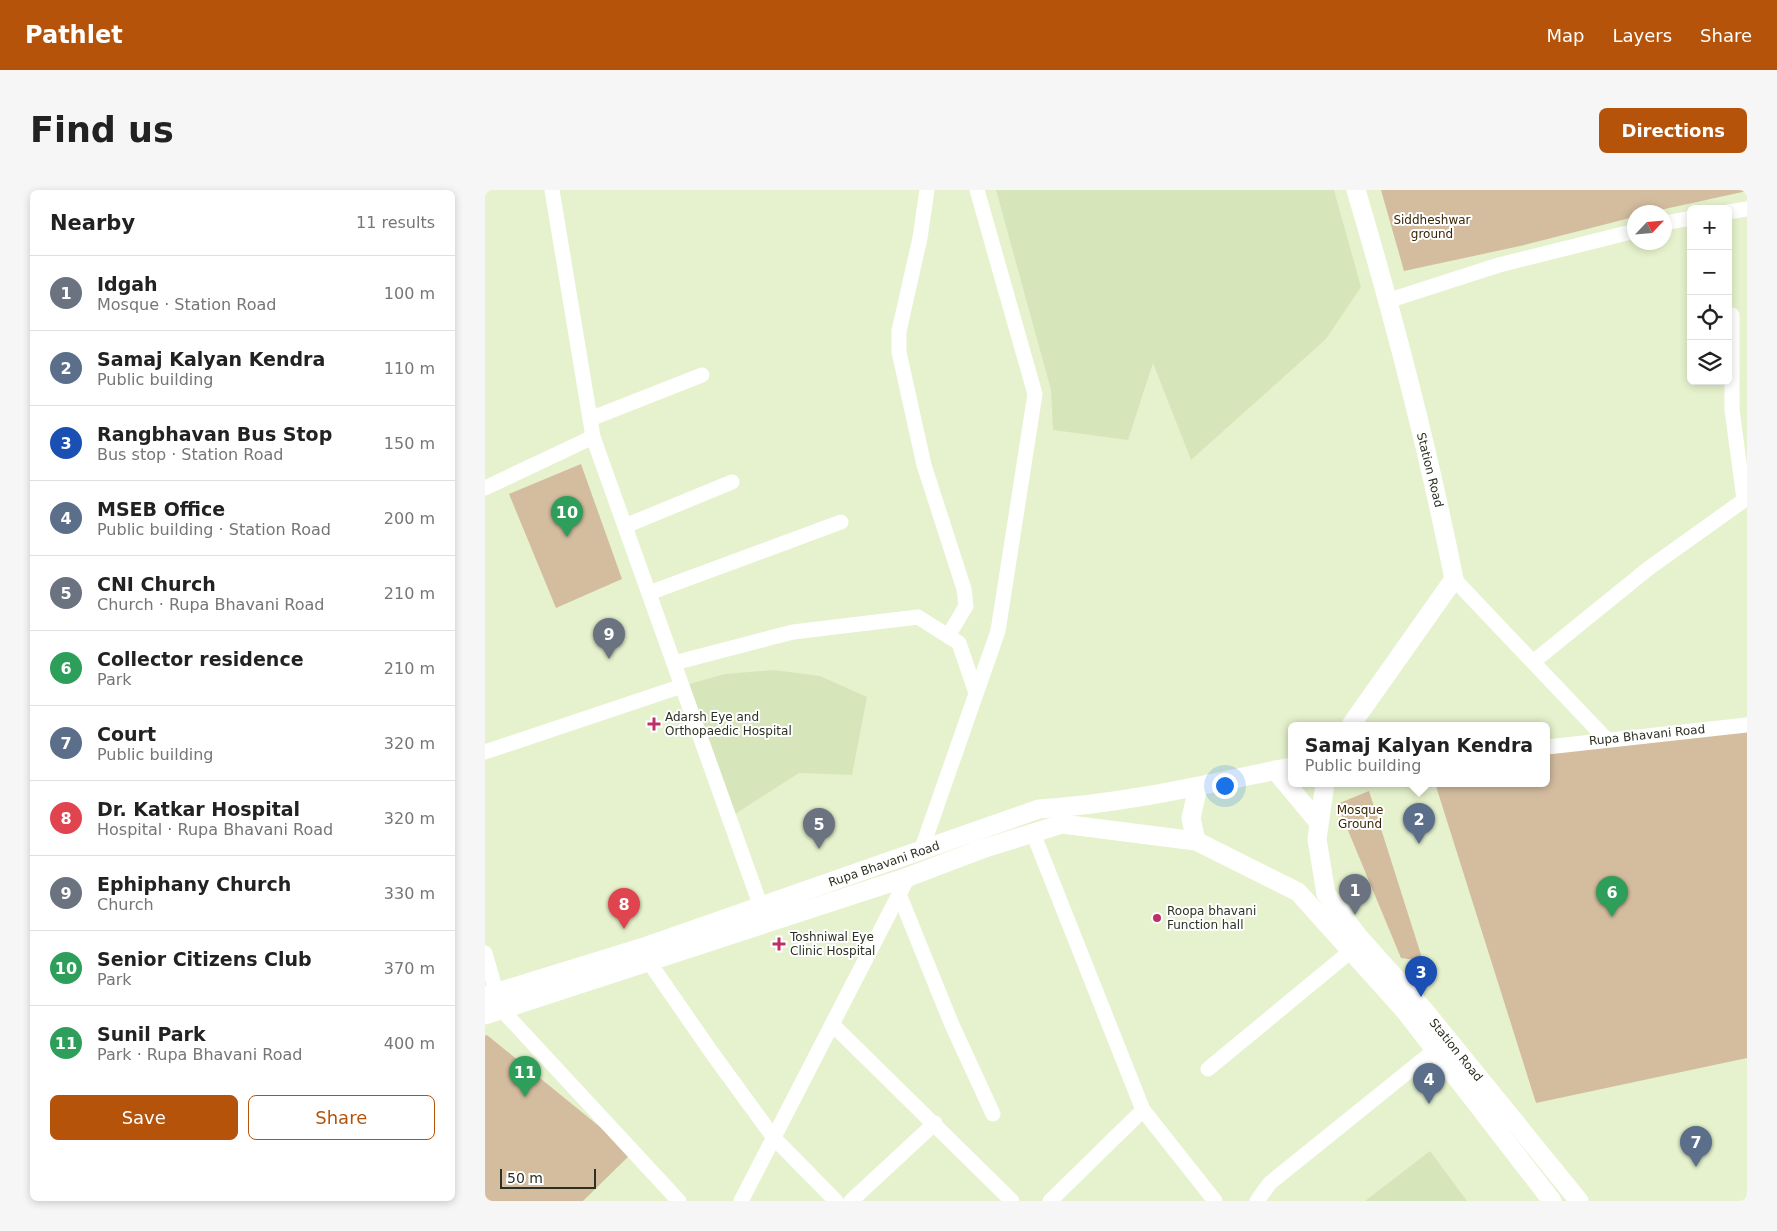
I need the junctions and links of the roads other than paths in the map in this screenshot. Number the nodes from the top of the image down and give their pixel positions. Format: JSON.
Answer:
{"nodes":[{"id":1,"x":552,"y":190,"type":"edge"},
{"id":2,"x":927,"y":190,"type":"edge"},
{"id":3,"x":977,"y":190,"type":"edge"},
{"id":4,"x":1356,"y":190,"type":"edge"},
{"id":5,"x":1747,"y":209,"type":"edge"},
{"id":6,"x":1732,"y":211,"type":"edge"},
{"id":7,"x":1687,"y":219,"type":"edge"},
{"id":8,"x":1672,"y":222,"type":"edge"},
{"id":9,"x":1627,"y":233,"type":"edge"},
{"id":10,"x":1387,"y":301,"type":"junction"},
{"id":11,"x":1732,"y":340,"type":"edge"},
{"id":12,"x":702,"y":376,"type":"dead end"},
{"id":13,"x":590,"y":419,"type":"junction"},
{"id":14,"x":593,"y":437,"type":"junction"},
{"id":15,"x":732,"y":482,"type":"dead end"},
{"id":16,"x":485,"y":488,"type":"edge"},
{"id":17,"x":1746,"y":498,"type":"edge"},
{"id":18,"x":841,"y":522,"type":"dead end"},
{"id":19,"x":625,"y":526,"type":"junction"},
{"id":20,"x":1454,"y":579,"type":"junction"},
{"id":21,"x":649,"y":593,"type":"junction"},
{"id":22,"x":948,"y":636,"type":"junction"},
{"id":23,"x":1533,"y":662,"type":"junction"},
{"id":24,"x":674,"y":663,"type":"junction"},
{"id":25,"x":682,"y":686,"type":"junction"},
{"id":26,"x":977,"y":693,"type":"junction"},
{"id":27,"x":1353,"y":722,"type":"edge"},
{"id":28,"x":1747,"y":725,"type":"edge"},
{"id":29,"x":1606,"y":739,"type":"junction"},
{"id":30,"x":1550,"y":747,"type":"edge"},
{"id":31,"x":485,"y":752,"type":"edge"},
{"id":32,"x":1283,"y":768,"type":"edge"},
{"id":33,"x":1198,"y":786,"type":"junction"},
{"id":34,"x":1295,"y":787,"type":"edge"},
{"id":35,"x":1324,"y":787,"type":"edge"},
{"id":36,"x":1319,"y":823,"type":"junction"},
{"id":37,"x":1033,"y":833,"type":"junction"},
{"id":38,"x":1196,"y":841,"type":"junction"},
{"id":39,"x":921,"y":852,"type":"junction"},
{"id":40,"x":908,"y":877,"type":"junction"},
{"id":41,"x":899,"y":894,"type":"junction"},
{"id":42,"x":761,"y":906,"type":"junction"},
{"id":43,"x":1351,"y":952,"type":"junction"},
{"id":44,"x":485,"y":953,"type":"edge"},
{"id":45,"x":649,"y":962,"type":"junction"},
{"id":46,"x":492,"y":1003,"type":"edge"},
{"id":47,"x":832,"y":1024,"type":"junction"},
{"id":48,"x":1435,"y":1050,"type":"junction"},
{"id":49,"x":1208,"y":1069,"type":"dead end"},
{"id":50,"x":1143,"y":1110,"type":"junction"},
{"id":51,"x":993,"y":1114,"type":"dead end"},
{"id":52,"x":935,"y":1122,"type":"junction"},
{"id":53,"x":774,"y":1138,"type":"junction"},
{"id":54,"x":679,"y":1201,"type":"edge"},
{"id":55,"x":741,"y":1201,"type":"edge"},
{"id":56,"x":836,"y":1201,"type":"edge"},
{"id":57,"x":851,"y":1201,"type":"edge"},
{"id":58,"x":1012,"y":1201,"type":"edge"},
{"id":59,"x":1050,"y":1201,"type":"edge"},
{"id":60,"x":1215,"y":1201,"type":"edge"},
{"id":61,"x":1257,"y":1201,"type":"edge"},
{"id":62,"x":1552,"y":1201,"type":"edge"},
{"id":63,"x":1579,"y":1201,"type":"edge"}],
"edges":[{"from":1,"to":13,"type":"street"},
{"from":2,"to":22,"type":"street"},
{"from":3,"to":26,"type":"street"},
{"from":4,"to":10,"type":"main road","name":"Station Road"},
{"from":5,"to":6,"type":"street"},
{"from":7,"to":8,"type":"street"},
{"from":9,"to":10,"type":"street"},
{"from":10,"to":20,"type":"main road","name":"Station Road"},
{"from":11,"to":17,"type":"street"},
{"from":12,"to":13,"type":"street"},
{"from":13,"to":14,"type":"street"},
{"from":14,"to":16,"type":"street"},
{"from":14,"to":19,"type":"street"},
{"from":15,"to":19,"type":"street"},
{"from":17,"to":23,"type":"street"},
{"from":18,"to":21,"type":"street"},
{"from":19,"to":21,"type":"street"},
{"from":20,"to":23,"type":"street"},
{"from":20,"to":27,"type":"main road"},
{"from":21,"to":24,"type":"street"},
{"from":22,"to":24,"type":"street"},
{"from":22,"to":26,"type":"street"},
{"from":23,"to":29,"type":"street"},
{"from":24,"to":25,"type":"street"},
{"from":25,"to":31,"type":"street"},
{"from":25,"to":42,"type":"street"},
{"from":26,"to":39,"type":"street"},
{"from":28,"to":29,"type":"street","name":"Rupa Bhavani Road"},
{"from":29,"to":30,"type":"street","name":"Rupa Bhavani Road"},
{"from":32,"to":33,"type":"main road","name":"Rupa Bhavani Road"},
{"from":33,"to":38,"type":"main road"},
{"from":33,"to":39,"type":"main road","name":"Rupa Bhavani Road"},
{"from":34,"to":36,"type":"main road"},
{"from":35,"to":36,"type":"main road","name":"Station Road"},
{"from":36,"to":63,"type":"main road","name":"Station Road"},
{"from":37,"to":38,"type":"main road"},
{"from":37,"to":40,"type":"main road"},
{"from":37,"to":50,"type":"street"},
{"from":38,"to":43,"type":"main road"},
{"from":39,"to":42,"type":"main road","name":"Rupa Bhavani Road"},
{"from":40,"to":41,"type":"street"},
{"from":40,"to":45,"type":"main road"},
{"from":41,"to":47,"type":"street"},
{"from":41,"to":51,"type":"street"},
{"from":42,"to":46,"type":"main road","name":"Rupa Bhavani Road"},
{"from":43,"to":48,"type":"main road"},
{"from":43,"to":49,"type":"street"},
{"from":44,"to":46,"type":"street"},
{"from":45,"to":46,"type":"main road"},
{"from":45,"to":53,"type":"street"},
{"from":46,"to":54,"type":"street"},
{"from":47,"to":52,"type":"street"},
{"from":47,"to":53,"type":"street"},
{"from":48,"to":61,"type":"street"},
{"from":48,"to":62,"type":"main road"},
{"from":50,"to":59,"type":"street"},
{"from":50,"to":60,"type":"street"},
{"from":52,"to":57,"type":"street"},
{"from":52,"to":58,"type":"street"},
{"from":53,"to":55,"type":"street"},
{"from":53,"to":56,"type":"street"}]}
